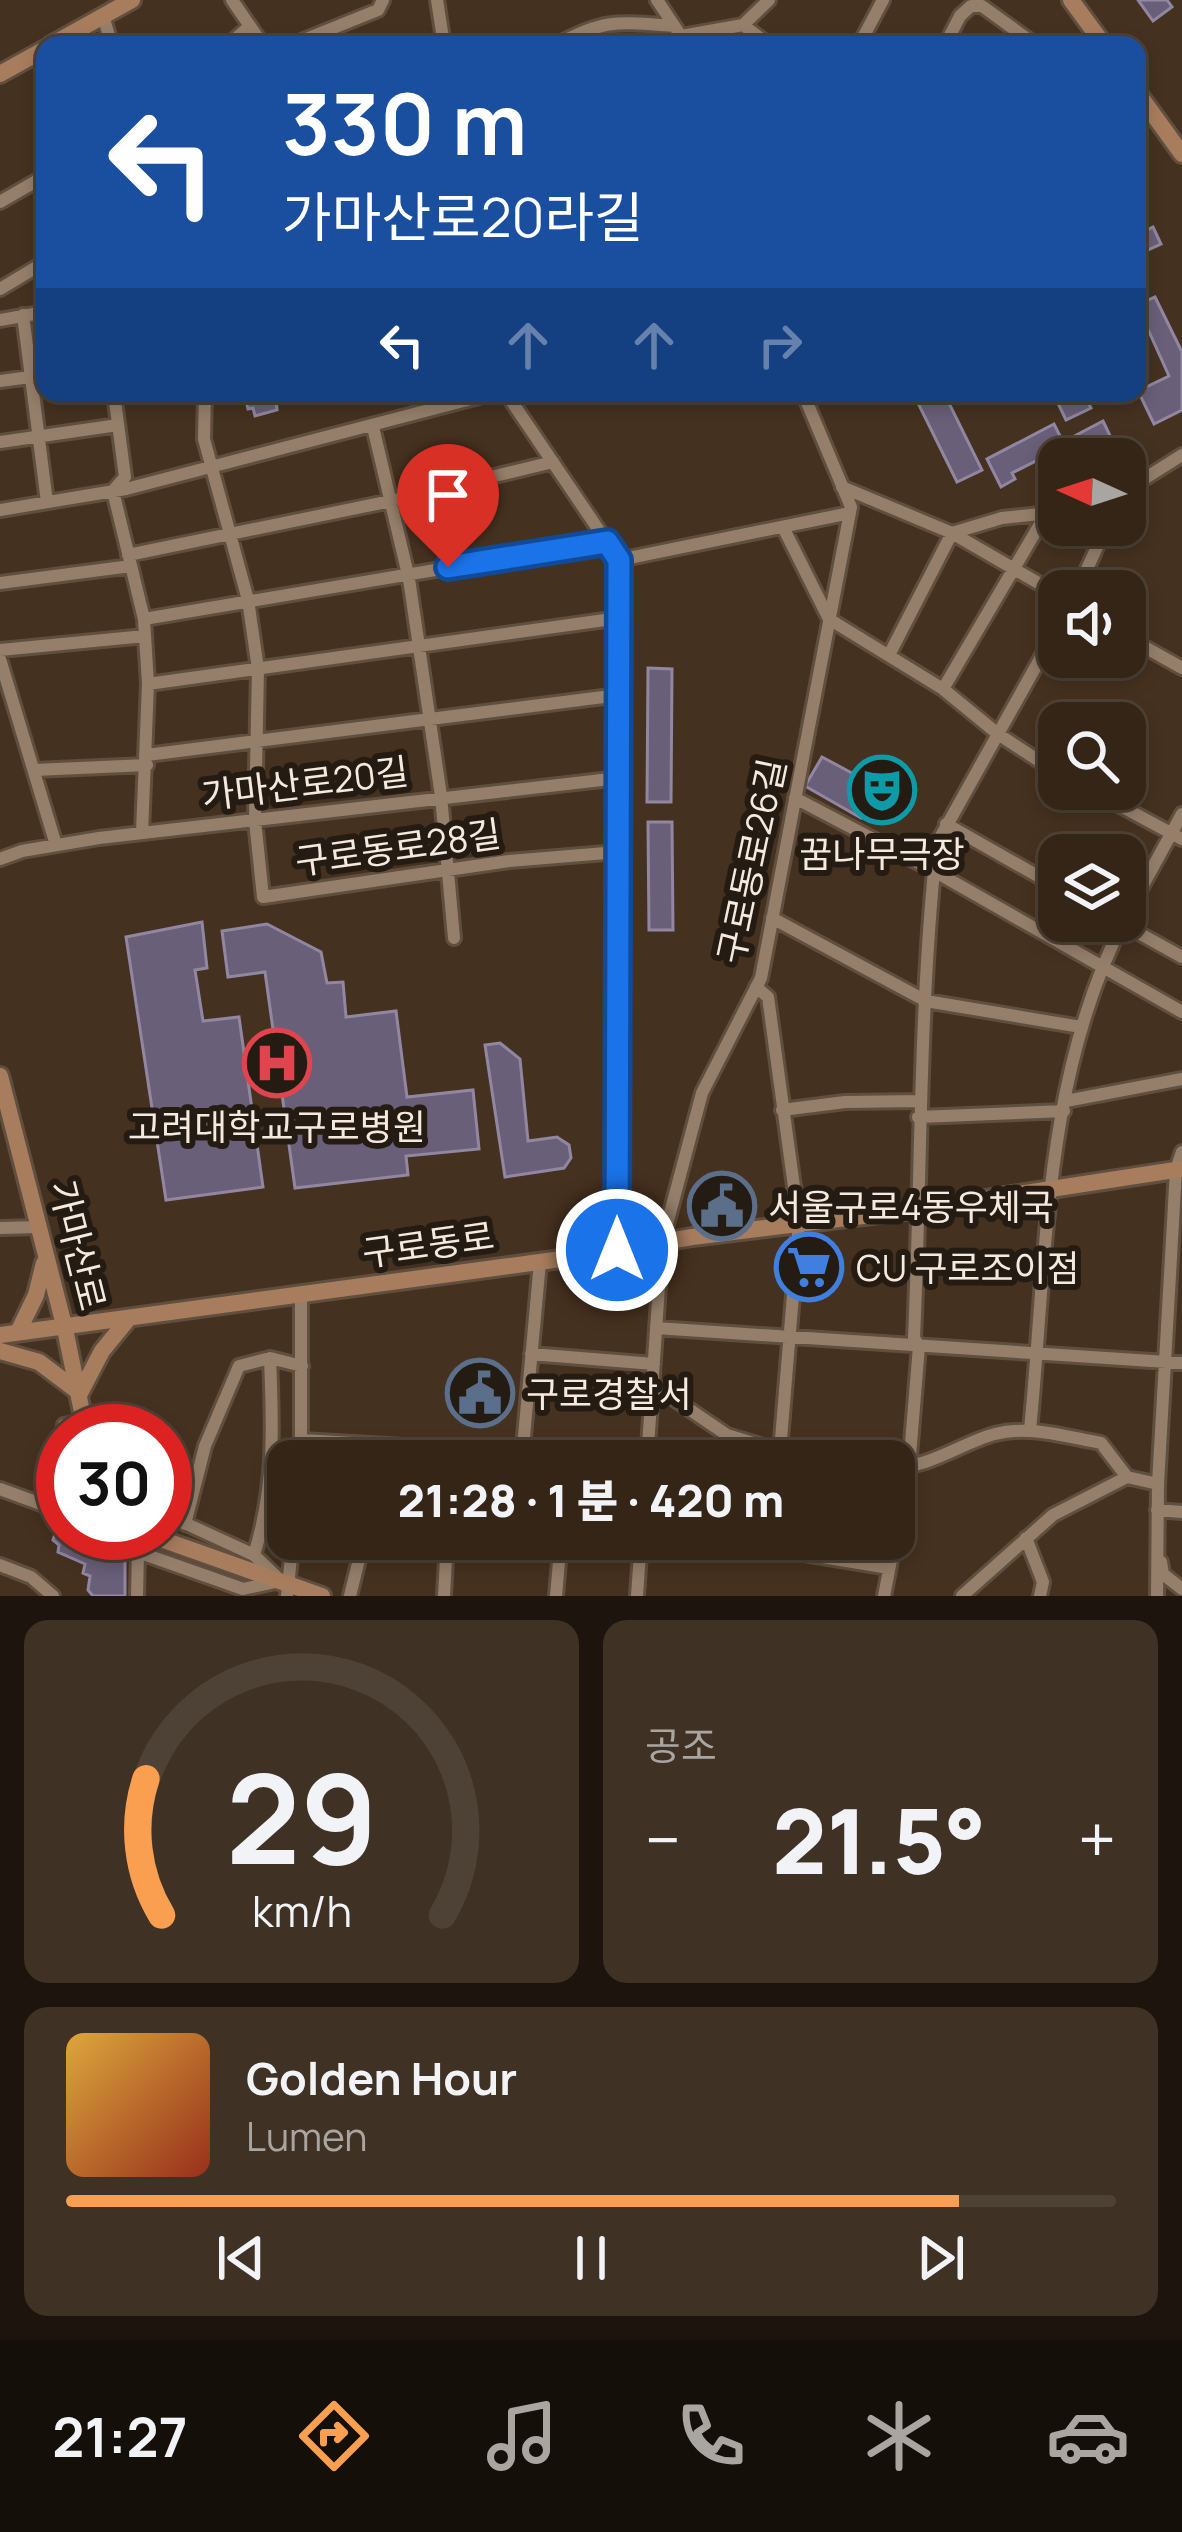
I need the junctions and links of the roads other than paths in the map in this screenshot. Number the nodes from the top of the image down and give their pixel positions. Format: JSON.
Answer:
{"nodes":[{"id":1,"x":131,"y":0,"type":"edge"},
{"id":2,"x":232,"y":0,"type":"edge"},
{"id":3,"x":383,"y":0,"type":"edge"},
{"id":4,"x":437,"y":0,"type":"edge"},
{"id":5,"x":657,"y":0,"type":"edge"},
{"id":6,"x":769,"y":0,"type":"edge"},
{"id":7,"x":884,"y":0,"type":"edge"},
{"id":8,"x":1071,"y":0,"type":"edge"},
{"id":9,"x":103,"y":16,"type":"junction"},
{"id":10,"x":743,"y":25,"type":"junction"},
{"id":11,"x":250,"y":26,"type":"junction"},
{"id":12,"x":674,"y":26,"type":"junction"},
{"id":13,"x":68,"y":36,"type":"edge"},
{"id":14,"x":109,"y":36,"type":"edge"},
{"id":15,"x":238,"y":36,"type":"edge"},
{"id":16,"x":257,"y":36,"type":"edge"},
{"id":17,"x":314,"y":36,"type":"edge"},
{"id":18,"x":443,"y":36,"type":"edge"},
{"id":19,"x":572,"y":36,"type":"edge"},
{"id":20,"x":757,"y":36,"type":"edge"},
{"id":21,"x":864,"y":36,"type":"edge"},
{"id":22,"x":950,"y":36,"type":"edge"},
{"id":23,"x":1023,"y":36,"type":"edge"},
{"id":24,"x":1097,"y":36,"type":"edge"},
{"id":25,"x":36,"y":54,"type":"edge"},
{"id":26,"x":0,"y":74,"type":"edge"},
{"id":27,"x":1146,"y":104,"type":"edge"},
{"id":28,"x":1182,"y":154,"type":"edge"},
{"id":29,"x":36,"y":181,"type":"edge"},
{"id":30,"x":0,"y":202,"type":"edge"},
{"id":31,"x":36,"y":267,"type":"edge"},
{"id":32,"x":0,"y":289,"type":"edge"},
{"id":33,"x":36,"y":313,"type":"edge"},
{"id":34,"x":23,"y":315,"type":"junction"},
{"id":35,"x":0,"y":320,"type":"edge"},
{"id":36,"x":36,"y":367,"type":"edge"},
{"id":37,"x":36,"y":375,"type":"edge"},
{"id":38,"x":0,"y":381,"type":"edge"},
{"id":39,"x":38,"y":402,"type":"edge"},
{"id":40,"x":116,"y":402,"type":"edge"},
{"id":41,"x":205,"y":402,"type":"edge"},
{"id":42,"x":462,"y":402,"type":"edge"},
{"id":43,"x":512,"y":402,"type":"edge"},
{"id":44,"x":807,"y":402,"type":"edge"},
{"id":45,"x":118,"y":425,"type":"junction"},
{"id":46,"x":373,"y":427,"type":"junction"},
{"id":47,"x":39,"y":436,"type":"junction"},
{"id":48,"x":0,"y":442,"type":"edge"},
{"id":49,"x":1181,"y":457,"type":"edge"},
{"id":50,"x":553,"y":462,"type":"junction"},
{"id":51,"x":214,"y":467,"type":"junction"},
{"id":52,"x":1146,"y":478,"type":"edge"},
{"id":53,"x":842,"y":487,"type":"junction"},
{"id":54,"x":113,"y":491,"type":"junction"},
{"id":55,"x":392,"y":501,"type":"junction"},
{"id":56,"x":46,"y":502,"type":"junction"},
{"id":57,"x":0,"y":509,"type":"edge"},
{"id":58,"x":850,"y":513,"type":"junction"},
{"id":59,"x":1038,"y":514,"type":"edge"},
{"id":60,"x":783,"y":527,"type":"junction"},
{"id":61,"x":952,"y":533,"type":"junction"},
{"id":62,"x":232,"y":535,"type":"junction"},
{"id":63,"x":1038,"y":535,"type":"edge"},
{"id":64,"x":607,"y":542,"type":"junction"},
{"id":65,"x":619,"y":560,"type":"junction"},
{"id":66,"x":130,"y":561,"type":"junction"},
{"id":67,"x":1016,"y":570,"type":"junction"},
{"id":68,"x":408,"y":574,"type":"junction"},
{"id":69,"x":0,"y":583,"type":"edge"},
{"id":70,"x":1038,"y":583,"type":"edge"},
{"id":71,"x":248,"y":600,"type":"junction"},
{"id":72,"x":619,"y":618,"type":"junction"},
{"id":73,"x":144,"y":619,"type":"junction"},
{"id":74,"x":829,"y":619,"type":"junction"},
{"id":75,"x":145,"y":636,"type":"junction"},
{"id":76,"x":419,"y":646,"type":"junction"},
{"id":77,"x":1146,"y":647,"type":"edge"},
{"id":78,"x":0,"y":650,"type":"edge"},
{"id":79,"x":889,"y":655,"type":"junction"},
{"id":80,"x":0,"y":659,"type":"edge"},
{"id":81,"x":1038,"y":663,"type":"edge"},
{"id":82,"x":1182,"y":667,"type":"edge"},
{"id":83,"x":258,"y":669,"type":"junction"},
{"id":84,"x":148,"y":684,"type":"junction"},
{"id":85,"x":943,"y":689,"type":"junction"},
{"id":86,"x":619,"y":694,"type":"junction"},
{"id":87,"x":430,"y":720,"type":"junction"},
{"id":88,"x":998,"y":734,"type":"junction"},
{"id":89,"x":256,"y":741,"type":"junction"},
{"id":90,"x":147,"y":760,"type":"junction"},
{"id":91,"x":1038,"y":760,"type":"edge"},
{"id":92,"x":34,"y":770,"type":"junction"},
{"id":93,"x":619,"y":778,"type":"junction"},
{"id":94,"x":441,"y":796,"type":"junction"},
{"id":95,"x":795,"y":798,"type":"junction"},
{"id":96,"x":1128,"y":810,"type":"edge"},
{"id":97,"x":1182,"y":814,"type":"edge"},
{"id":98,"x":255,"y":821,"type":"junction"},
{"id":99,"x":946,"y":824,"type":"junction"},
{"id":100,"x":142,"y":833,"type":"junction"},
{"id":101,"x":1177,"y":836,"type":"edge"},
{"id":102,"x":56,"y":845,"type":"junction"},
{"id":103,"x":618,"y":852,"type":"junction"},
{"id":104,"x":0,"y":859,"type":"edge"},
{"id":105,"x":447,"y":871,"type":"junction"},
{"id":106,"x":934,"y":872,"type":"junction"},
{"id":107,"x":1038,"y":876,"type":"edge"},
{"id":108,"x":1146,"y":884,"type":"edge"},
{"id":109,"x":772,"y":918,"type":"junction"},
{"id":110,"x":1146,"y":935,"type":"edge"},
{"id":111,"x":454,"y":938,"type":"dead end"},
{"id":112,"x":1112,"y":942,"type":"edge"},
{"id":113,"x":1182,"y":957,"type":"edge"},
{"id":114,"x":1101,"y":965,"type":"junction"},
{"id":115,"x":756,"y":987,"type":"junction"},
{"id":116,"x":926,"y":1001,"type":"junction"},
{"id":117,"x":1182,"y":1012,"type":"edge"},
{"id":118,"x":1081,"y":1028,"type":"junction"},
{"id":119,"x":0,"y":1076,"type":"edge"},
{"id":120,"x":1182,"y":1079,"type":"edge"},
{"id":121,"x":919,"y":1101,"type":"junction"},
{"id":122,"x":1065,"y":1106,"type":"junction"},
{"id":123,"x":782,"y":1110,"type":"junction"},
{"id":124,"x":918,"y":1117,"type":"junction"},
{"id":125,"x":1180,"y":1164,"type":"edge"},
{"id":126,"x":1048,"y":1190,"type":"junction"},
{"id":127,"x":920,"y":1209,"type":"junction"},
{"id":128,"x":1178,"y":1220,"type":"edge"},
{"id":129,"x":799,"y":1223,"type":"junction"},
{"id":130,"x":39,"y":1227,"type":"junction"},
{"id":131,"x":0,"y":1228,"type":"edge"},
{"id":132,"x":662,"y":1243,"type":"junction"},
{"id":133,"x":617,"y":1250,"type":"junction"},
{"id":134,"x":45,"y":1262,"type":"junction"},
{"id":135,"x":540,"y":1262,"type":"junction"},
{"id":136,"x":301,"y":1294,"type":"junction"},
{"id":137,"x":129,"y":1318,"type":"junction"},
{"id":138,"x":64,"y":1328,"type":"junction"},
{"id":139,"x":656,"y":1328,"type":"junction"},
{"id":140,"x":19,"y":1330,"type":"junction"},
{"id":141,"x":0,"y":1335,"type":"edge"},
{"id":142,"x":789,"y":1339,"type":"junction"},
{"id":143,"x":919,"y":1346,"type":"junction"},
{"id":144,"x":0,"y":1351,"type":"edge"},
{"id":145,"x":1036,"y":1353,"type":"junction"},
{"id":146,"x":531,"y":1354,"type":"junction"},
{"id":147,"x":270,"y":1358,"type":"junction"},
{"id":148,"x":1166,"y":1361,"type":"junction"},
{"id":149,"x":1182,"y":1363,"type":"edge"},
{"id":150,"x":654,"y":1364,"type":"junction"},
{"id":151,"x":302,"y":1366,"type":"junction"},
{"id":152,"x":652,"y":1384,"type":"junction"},
{"id":153,"x":81,"y":1403,"type":"junction"},
{"id":154,"x":1030,"y":1430,"type":"junction"},
{"id":155,"x":302,"y":1440,"type":"edge"},
{"id":156,"x":523,"y":1440,"type":"edge"},
{"id":157,"x":648,"y":1440,"type":"edge"},
{"id":158,"x":744,"y":1440,"type":"edge"},
{"id":159,"x":781,"y":1440,"type":"edge"},
{"id":160,"x":905,"y":1440,"type":"edge"},
{"id":161,"x":915,"y":1462,"type":"edge"},
{"id":162,"x":1127,"y":1477,"type":"junction"},
{"id":163,"x":1158,"y":1484,"type":"junction"},
{"id":164,"x":0,"y":1489,"type":"edge"},
{"id":165,"x":192,"y":1496,"type":"edge"},
{"id":166,"x":36,"y":1501,"type":"edge"},
{"id":167,"x":1157,"y":1510,"type":"junction"},
{"id":168,"x":1182,"y":1512,"type":"edge"},
{"id":169,"x":192,"y":1526,"type":"edge"},
{"id":170,"x":1026,"y":1538,"type":"junction"},
{"id":171,"x":192,"y":1553,"type":"edge"},
{"id":172,"x":254,"y":1555,"type":"junction"},
{"id":173,"x":1160,"y":1555,"type":"junction"},
{"id":174,"x":138,"y":1560,"type":"edge"},
{"id":175,"x":159,"y":1560,"type":"edge"},
{"id":176,"x":359,"y":1560,"type":"edge"},
{"id":177,"x":446,"y":1560,"type":"edge"},
{"id":178,"x":559,"y":1560,"type":"edge"},
{"id":179,"x":640,"y":1560,"type":"edge"},
{"id":180,"x":846,"y":1560,"type":"edge"},
{"id":181,"x":890,"y":1560,"type":"edge"},
{"id":182,"x":0,"y":1564,"type":"edge"},
{"id":183,"x":889,"y":1568,"type":"junction"},
{"id":184,"x":285,"y":1587,"type":"edge"},
{"id":185,"x":1182,"y":1589,"type":"edge"},
{"id":186,"x":243,"y":1592,"type":"edge"},
{"id":187,"x":966,"y":1595,"type":"edge"},
{"id":188,"x":53,"y":1596,"type":"edge"},
{"id":189,"x":137,"y":1596,"type":"edge"},
{"id":190,"x":322,"y":1596,"type":"edge"},
{"id":191,"x":350,"y":1596,"type":"edge"},
{"id":192,"x":444,"y":1596,"type":"edge"},
{"id":193,"x":556,"y":1596,"type":"edge"},
{"id":194,"x":637,"y":1596,"type":"edge"},
{"id":195,"x":884,"y":1596,"type":"edge"},
{"id":196,"x":1040,"y":1596,"type":"edge"},
{"id":197,"x":1157,"y":1596,"type":"edge"}],
"edges":[{"from":1,"to":9,"type":"main road"},
{"from":2,"to":11,"type":"street"},
{"from":3,"to":17,"type":"street"},
{"from":4,"to":18,"type":"street"},
{"from":5,"to":12,"type":"street"},
{"from":6,"to":10,"type":"street"},
{"from":7,"to":21,"type":"street"},
{"from":8,"to":24,"type":"main road"},
{"from":9,"to":13,"type":"main road"},
{"from":9,"to":14,"type":"street"},
{"from":10,"to":12,"type":"street"},
{"from":10,"to":20,"type":"street"},
{"from":11,"to":15,"type":"street"},
{"from":11,"to":16,"type":"street"},
{"from":12,"to":19,"type":"street"},
{"from":22,"to":23,"type":"street"},
{"from":25,"to":26,"type":"main road"},
{"from":27,"to":28,"type":"main road"},
{"from":29,"to":30,"type":"street"},
{"from":31,"to":32,"type":"street"},
{"from":33,"to":34,"type":"street"},
{"from":34,"to":35,"type":"street"},
{"from":34,"to":36,"type":"street"},
{"from":37,"to":38,"type":"street"},
{"from":39,"to":47,"type":"street"},
{"from":40,"to":45,"type":"street"},
{"from":41,"to":51,"type":"street"},
{"from":42,"to":46,"type":"street"},
{"from":43,"to":50,"type":"street"},
{"from":44,"to":53,"type":"street","name":"구로동로26길"},
{"from":45,"to":47,"type":"street"},
{"from":45,"to":54,"type":"street"},
{"from":46,"to":51,"type":"street"},
{"from":46,"to":55,"type":"street"},
{"from":47,"to":48,"type":"street"},
{"from":47,"to":56,"type":"street"},
{"from":49,"to":52,"type":"street"},
{"from":50,"to":55,"type":"street"},
{"from":50,"to":64,"type":"street"},
{"from":51,"to":54,"type":"street"},
{"from":51,"to":62,"type":"street"},
{"from":53,"to":58,"type":"street","name":"구로동로26길"},
{"from":53,"to":61,"type":"street"},
{"from":54,"to":56,"type":"street"},
{"from":54,"to":66,"type":"street"},
{"from":55,"to":62,"type":"street"},
{"from":55,"to":68,"type":"street"},
{"from":56,"to":57,"type":"street"},
{"from":58,"to":60,"type":"street"},
{"from":58,"to":74,"type":"street","name":"구로동로26길"},
{"from":59,"to":61,"type":"street"},
{"from":60,"to":65,"type":"street"},
{"from":60,"to":74,"type":"street"},
{"from":61,"to":67,"type":"street"},
{"from":61,"to":79,"type":"street"},
{"from":62,"to":66,"type":"street"},
{"from":62,"to":71,"type":"street"},
{"from":63,"to":67,"type":"street"},
{"from":64,"to":65,"type":"street"},
{"from":64,"to":68,"type":"street"},
{"from":65,"to":72,"type":"street"},
{"from":66,"to":69,"type":"street"},
{"from":66,"to":73,"type":"street"},
{"from":67,"to":70,"type":"street"},
{"from":67,"to":85,"type":"street"},
{"from":68,"to":71,"type":"street"},
{"from":68,"to":76,"type":"street"},
{"from":71,"to":73,"type":"street"},
{"from":71,"to":83,"type":"street"},
{"from":72,"to":76,"type":"street"},
{"from":72,"to":86,"type":"street"},
{"from":73,"to":75,"type":"street"},
{"from":74,"to":79,"type":"street"},
{"from":74,"to":95,"type":"street","name":"구로동로26길"},
{"from":75,"to":78,"type":"street"},
{"from":75,"to":84,"type":"street"},
{"from":76,"to":83,"type":"street"},
{"from":76,"to":87,"type":"street"},
{"from":77,"to":82,"type":"street"},
{"from":79,"to":85,"type":"street"},
{"from":80,"to":92,"type":"street"},
{"from":81,"to":88,"type":"street"},
{"from":83,"to":84,"type":"street"},
{"from":83,"to":89,"type":"street"},
{"from":84,"to":90,"type":"street"},
{"from":85,"to":88,"type":"street"},
{"from":86,"to":87,"type":"street"},
{"from":86,"to":93,"type":"street"},
{"from":87,"to":89,"type":"street"},
{"from":87,"to":94,"type":"street"},
{"from":88,"to":91,"type":"street"},
{"from":88,"to":99,"type":"street"},
{"from":89,"to":90,"type":"street"},
{"from":89,"to":98,"type":"street"},
{"from":90,"to":92,"type":"street"},
{"from":90,"to":100,"type":"street"},
{"from":92,"to":102,"type":"street"},
{"from":93,"to":94,"type":"street","name":"가마산로20길"},
{"from":93,"to":103,"type":"street"},
{"from":94,"to":98,"type":"street","name":"가마산로20길"},
{"from":94,"to":105,"type":"street"},
{"from":95,"to":106,"type":"street"},
{"from":95,"to":109,"type":"street","name":"구로동로26길"},
{"from":96,"to":101,"type":"street"},
{"from":97,"to":101,"type":"street"},
{"from":98,"to":100,"type":"street","name":"가마산로20길"},
{"from":98,"to":105,"type":"street","name":"구로동로28길"},
{"from":99,"to":106,"type":"street"},
{"from":99,"to":107,"type":"street"},
{"from":100,"to":102,"type":"street","name":"가마산로20길"},
{"from":101,"to":108,"type":"street"},
{"from":102,"to":104,"type":"street","name":"가마산로20길"},
{"from":103,"to":105,"type":"street","name":"구로동로28길"},
{"from":103,"to":133,"type":"street"},
{"from":105,"to":111,"type":"street"},
{"from":106,"to":114,"type":"street"},
{"from":106,"to":116,"type":"street"},
{"from":109,"to":115,"type":"street","name":"구로동로26길"},
{"from":109,"to":116,"type":"street"},
{"from":110,"to":113,"type":"street"},
{"from":112,"to":114,"type":"street"},
{"from":114,"to":117,"type":"street"},
{"from":114,"to":118,"type":"street"},
{"from":115,"to":123,"type":"street"},
{"from":115,"to":132,"type":"street","name":"구로동로26길"},
{"from":116,"to":118,"type":"street"},
{"from":116,"to":121,"type":"street"},
{"from":118,"to":122,"type":"street"},
{"from":119,"to":130,"type":"main road","name":"가마산로"},
{"from":120,"to":122,"type":"street"},
{"from":121,"to":123,"type":"street"},
{"from":121,"to":124,"type":"street"},
{"from":122,"to":124,"type":"street"},
{"from":122,"to":126,"type":"street"},
{"from":123,"to":129,"type":"street"},
{"from":124,"to":127,"type":"street"},
{"from":125,"to":126,"type":"main road","name":"구로동로"},
{"from":125,"to":128,"type":"street"},
{"from":126,"to":127,"type":"main road","name":"구로동로"},
{"from":126,"to":145,"type":"street"},
{"from":127,"to":129,"type":"main road","name":"구로동로"},
{"from":127,"to":143,"type":"street"},
{"from":128,"to":148,"type":"street"},
{"from":129,"to":132,"type":"main road","name":"구로동로"},
{"from":129,"to":142,"type":"street"},
{"from":130,"to":131,"type":"street"},
{"from":130,"to":134,"type":"main road","name":"가마산로"},
{"from":132,"to":133,"type":"main road","name":"구로동로"},
{"from":132,"to":139,"type":"street","name":"구로동로26길"},
{"from":133,"to":135,"type":"main road","name":"구로동로"},
{"from":134,"to":138,"type":"main road","name":"가마산로"},
{"from":134,"to":140,"type":"main road"},
{"from":135,"to":136,"type":"main road","name":"구로동로"},
{"from":135,"to":146,"type":"street"},
{"from":136,"to":137,"type":"main road","name":"구로동로"},
{"from":136,"to":151,"type":"street"},
{"from":137,"to":138,"type":"main road","name":"구로동로"},
{"from":137,"to":153,"type":"main road"},
{"from":138,"to":140,"type":"main road","name":"구로동로"},
{"from":138,"to":144,"type":"main road","name":"구로동로"},
{"from":138,"to":153,"type":"main road","name":"가마산로"},
{"from":139,"to":142,"type":"street"},
{"from":139,"to":150,"type":"street","name":"구로동로26길"},
{"from":140,"to":141,"type":"main road","name":"구로동로"},
{"from":142,"to":143,"type":"street"},
{"from":142,"to":159,"type":"street"},
{"from":143,"to":145,"type":"street"},
{"from":143,"to":160,"type":"street"},
{"from":144,"to":153,"type":"main road"},
{"from":145,"to":148,"type":"street"},
{"from":145,"to":154,"type":"street"},
{"from":146,"to":150,"type":"street"},
{"from":146,"to":156,"type":"street"},
{"from":147,"to":151,"type":"street"},
{"from":147,"to":165,"type":"street"},
{"from":147,"to":172,"type":"street"},
{"from":148,"to":149,"type":"street"},
{"from":148,"to":163,"type":"street"},
{"from":150,"to":152,"type":"street","name":"구로동로26길"},
{"from":151,"to":155,"type":"street"},
{"from":152,"to":157,"type":"street","name":"구로동로26길"},
{"from":152,"to":158,"type":"street"},
{"from":154,"to":161,"type":"street"},
{"from":154,"to":162,"type":"street"},
{"from":162,"to":163,"type":"street"},
{"from":162,"to":170,"type":"street"},
{"from":163,"to":167,"type":"street"},
{"from":164,"to":166,"type":"street"},
{"from":167,"to":168,"type":"street"},
{"from":167,"to":173,"type":"street"},
{"from":169,"to":172,"type":"street"},
{"from":170,"to":187,"type":"street"},
{"from":170,"to":196,"type":"street"},
{"from":171,"to":184,"type":"main road"},
{"from":172,"to":184,"type":"street"},
{"from":173,"to":185,"type":"street"},
{"from":173,"to":197,"type":"street"},
{"from":174,"to":189,"type":"street"},
{"from":175,"to":186,"type":"street"},
{"from":176,"to":191,"type":"street"},
{"from":177,"to":192,"type":"street"},
{"from":178,"to":193,"type":"street"},
{"from":179,"to":194,"type":"street"},
{"from":180,"to":183,"type":"street"},
{"from":181,"to":183,"type":"street"},
{"from":182,"to":188,"type":"street"},
{"from":183,"to":195,"type":"street"},
{"from":184,"to":186,"type":"street"},
{"from":184,"to":190,"type":"main road"}]}
